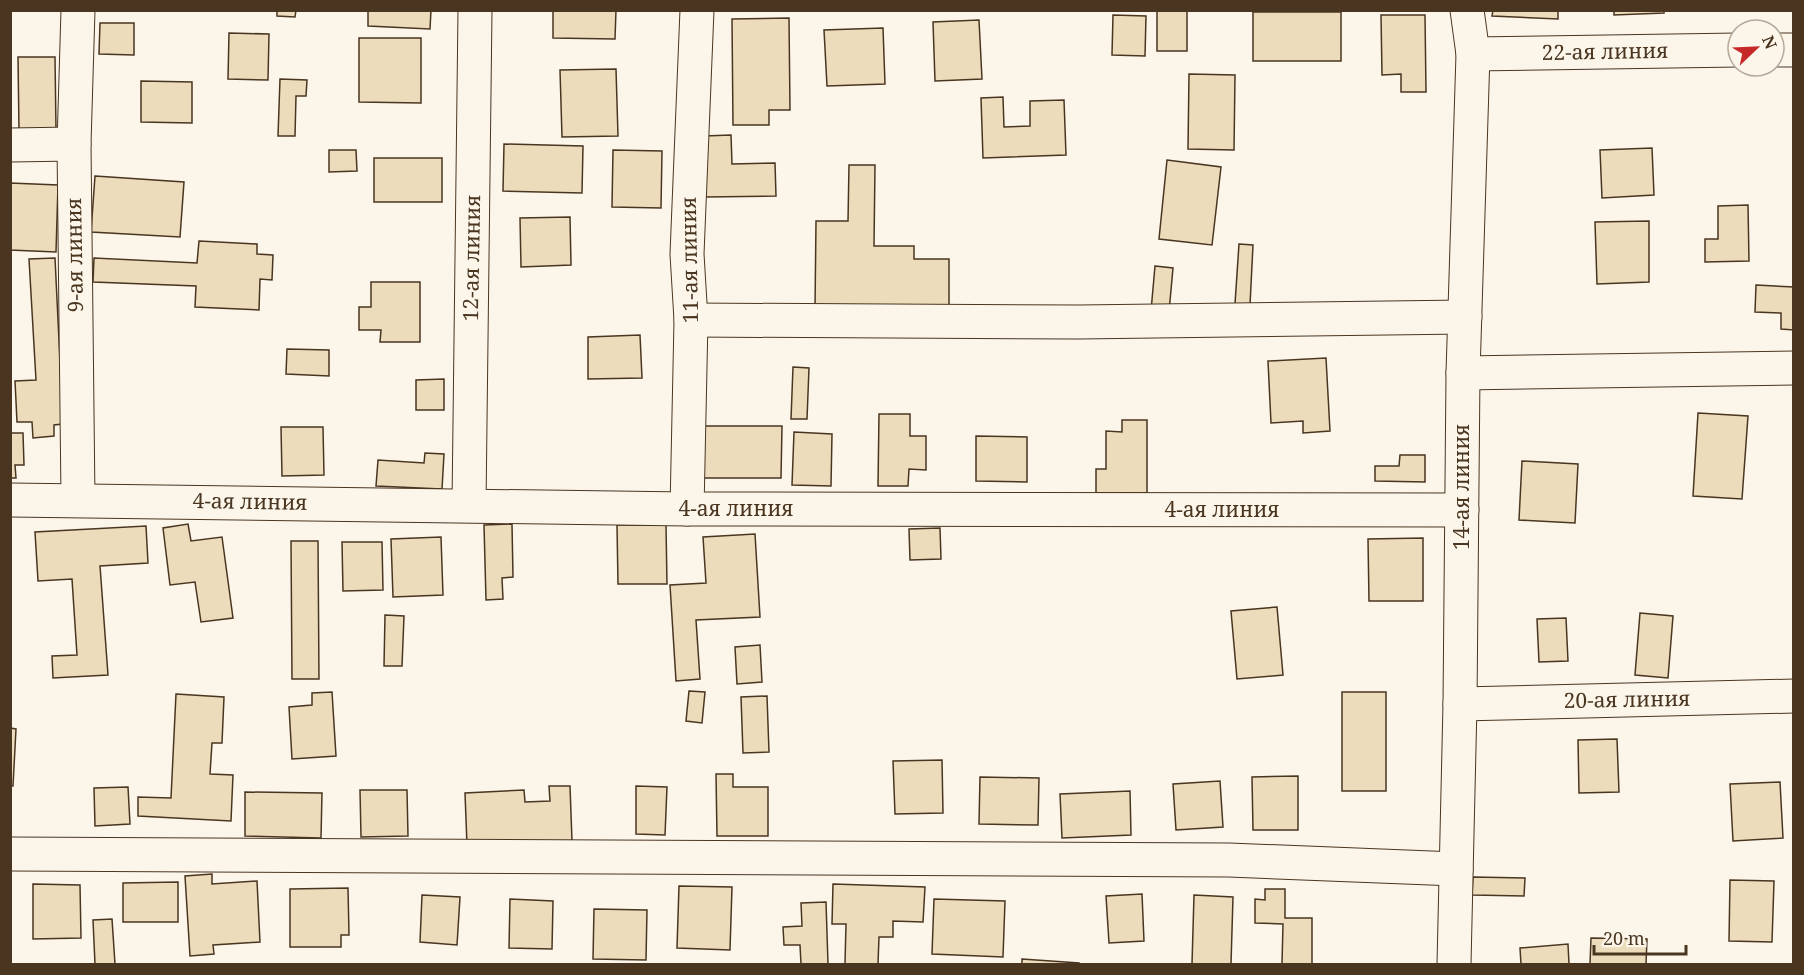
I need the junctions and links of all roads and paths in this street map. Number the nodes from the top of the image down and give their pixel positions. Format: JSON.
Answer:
{"nodes":[{"id":1,"x":78,"y":10,"type":"edge"},
{"id":2,"x":476,"y":10,"type":"edge"},
{"id":3,"x":697,"y":10,"type":"edge"},
{"id":4,"x":1467,"y":10,"type":"edge"},
{"id":5,"x":1726,"y":50,"type":"edge"},
{"id":6,"x":1473,"y":54,"type":"junction"},
{"id":7,"x":74,"y":144,"type":"junction"},
{"id":8,"x":10,"y":145,"type":"edge"},
{"id":9,"x":1465,"y":317,"type":"junction"},
{"id":10,"x":692,"y":320,"type":"junction"},
{"id":11,"x":1794,"y":368,"type":"edge"},
{"id":12,"x":1463,"y":373,"type":"junction"},
{"id":13,"x":10,"y":500,"type":"edge"},
{"id":14,"x":78,"y":500,"type":"junction"},
{"id":15,"x":469,"y":505,"type":"junction"},
{"id":16,"x":687,"y":509,"type":"junction"},
{"id":17,"x":1462,"y":510,"type":"junction"},
{"id":18,"x":1794,"y":696,"type":"edge"},
{"id":19,"x":1460,"y":704,"type":"junction"},
{"id":20,"x":10,"y":854,"type":"edge"},
{"id":21,"x":1456,"y":869,"type":"junction"},
{"id":22,"x":1454,"y":964,"type":"edge"}],
"edges":[{"from":1,"to":7,"type":"street","name":"9-ая линия"},
{"from":2,"to":15,"type":"street","name":"12-ая линия"},
{"from":3,"to":10,"type":"street","name":"11-ая линия"},
{"from":4,"to":6,"type":"street","name":"14-ая линия"},
{"from":5,"to":6,"type":"street","name":"22-ая линия"},
{"from":6,"to":9,"type":"street","name":"14-ая линия"},
{"from":7,"to":8,"type":"street"},
{"from":7,"to":14,"type":"street","name":"9-ая линия"},
{"from":9,"to":10,"type":"street"},
{"from":9,"to":12,"type":"street","name":"14-ая линия"},
{"from":10,"to":16,"type":"street","name":"11-ая линия"},
{"from":11,"to":12,"type":"street"},
{"from":12,"to":17,"type":"street","name":"14-ая линия"},
{"from":13,"to":14,"type":"street","name":"4-ая линия"},
{"from":14,"to":15,"type":"street","name":"4-ая линия"},
{"from":15,"to":16,"type":"street","name":"4-ая линия"},
{"from":16,"to":17,"type":"street","name":"4-ая линия"},
{"from":17,"to":19,"type":"street","name":"14-ая линия"},
{"from":18,"to":19,"type":"street","name":"20-ая линия"},
{"from":19,"to":21,"type":"street","name":"14-ая линия"},
{"from":20,"to":21,"type":"street"},
{"from":21,"to":22,"type":"street","name":"14-ая линия"}]}
